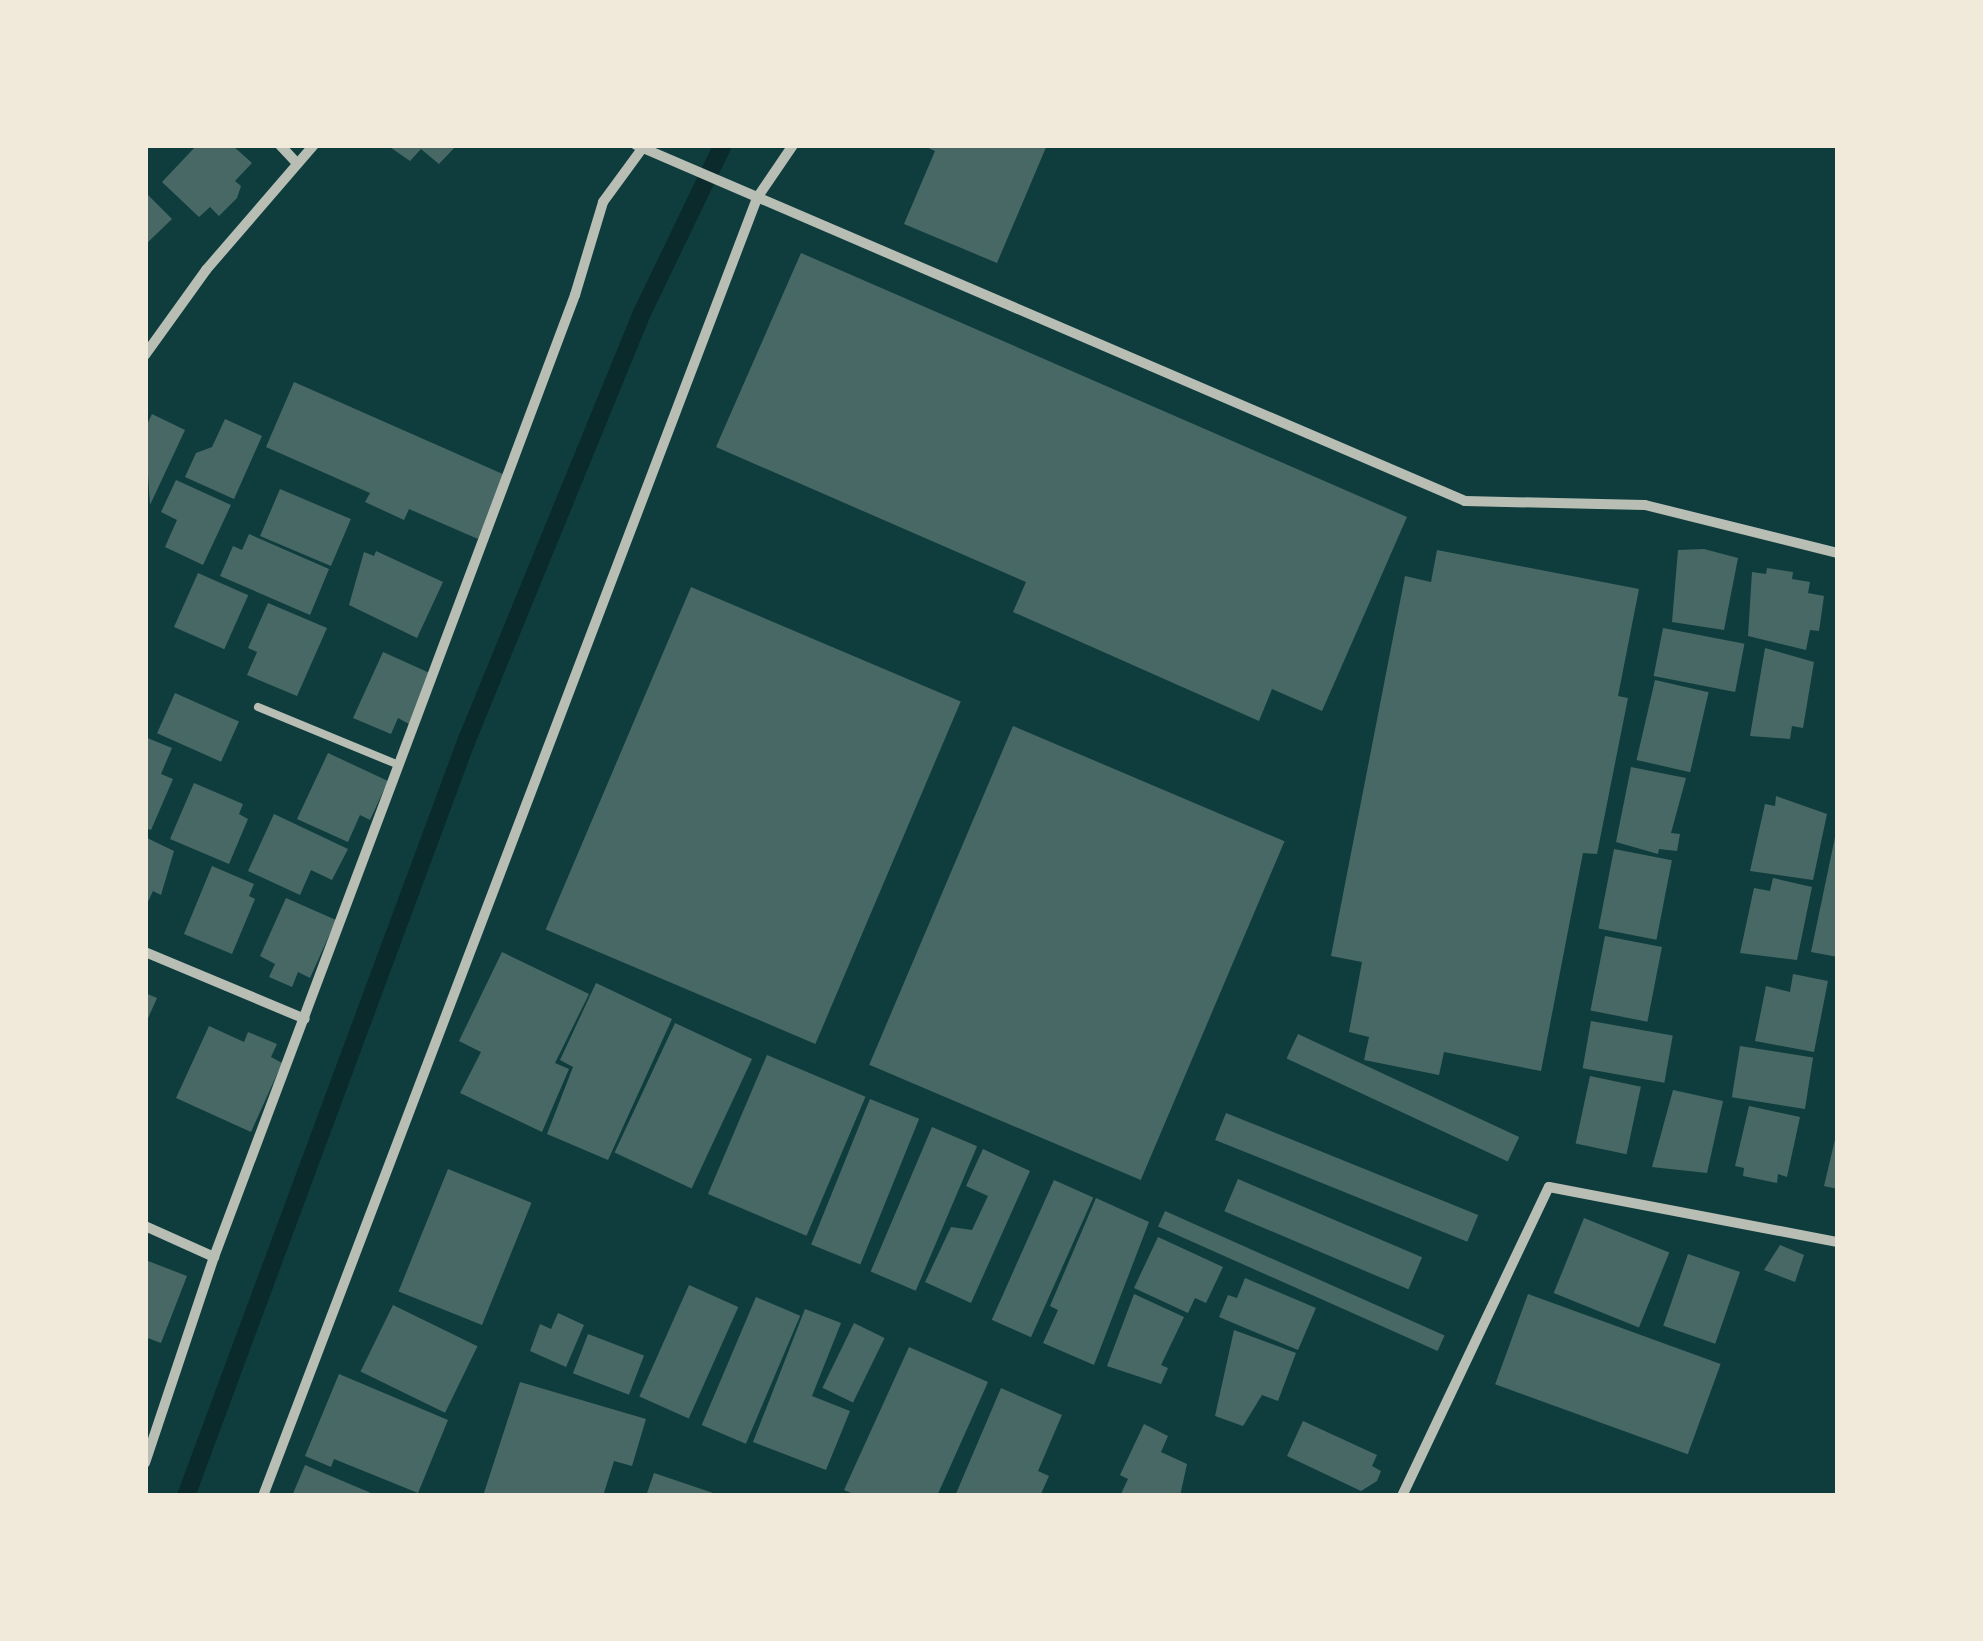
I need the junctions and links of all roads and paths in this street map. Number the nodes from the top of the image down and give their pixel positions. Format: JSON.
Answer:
{"nodes":[{"id":1,"x":280,"y":145,"type":"edge"},
{"id":2,"x":314,"y":145,"type":"edge"},
{"id":3,"x":793,"y":145,"type":"edge"},
{"id":4,"x":642,"y":150,"type":"edge"},
{"id":5,"x":296,"y":162,"type":"junction"},
{"id":6,"x":756,"y":198,"type":"junction"},
{"id":7,"x":145,"y":356,"type":"edge"},
{"id":8,"x":1838,"y":554,"type":"edge"},
{"id":9,"x":258,"y":707,"type":"dead end"},
{"id":10,"x":399,"y":766,"type":"junction"},
{"id":11,"x":145,"y":952,"type":"edge"},
{"id":12,"x":305,"y":1018,"type":"junction"},
{"id":13,"x":145,"y":1226,"type":"edge"},
{"id":14,"x":1838,"y":1242,"type":"edge"},
{"id":15,"x":214,"y":1256,"type":"junction"},
{"id":16,"x":145,"y":1463,"type":"edge"},
{"id":17,"x":262,"y":1496,"type":"edge"},
{"id":18,"x":1402,"y":1496,"type":"edge"}],
"edges":[{"from":1,"to":5,"type":"street"},
{"from":2,"to":5,"type":"street"},
{"from":3,"to":6,"type":"street"},
{"from":4,"to":6,"type":"street"},
{"from":4,"to":10,"type":"street"},
{"from":5,"to":7,"type":"street"},
{"from":6,"to":8,"type":"street"},
{"from":6,"to":17,"type":"street"},
{"from":9,"to":10,"type":"lane"},
{"from":10,"to":12,"type":"street"},
{"from":11,"to":12,"type":"street"},
{"from":12,"to":15,"type":"street"},
{"from":13,"to":15,"type":"street"},
{"from":14,"to":18,"type":"street"},
{"from":15,"to":16,"type":"street"}]}
